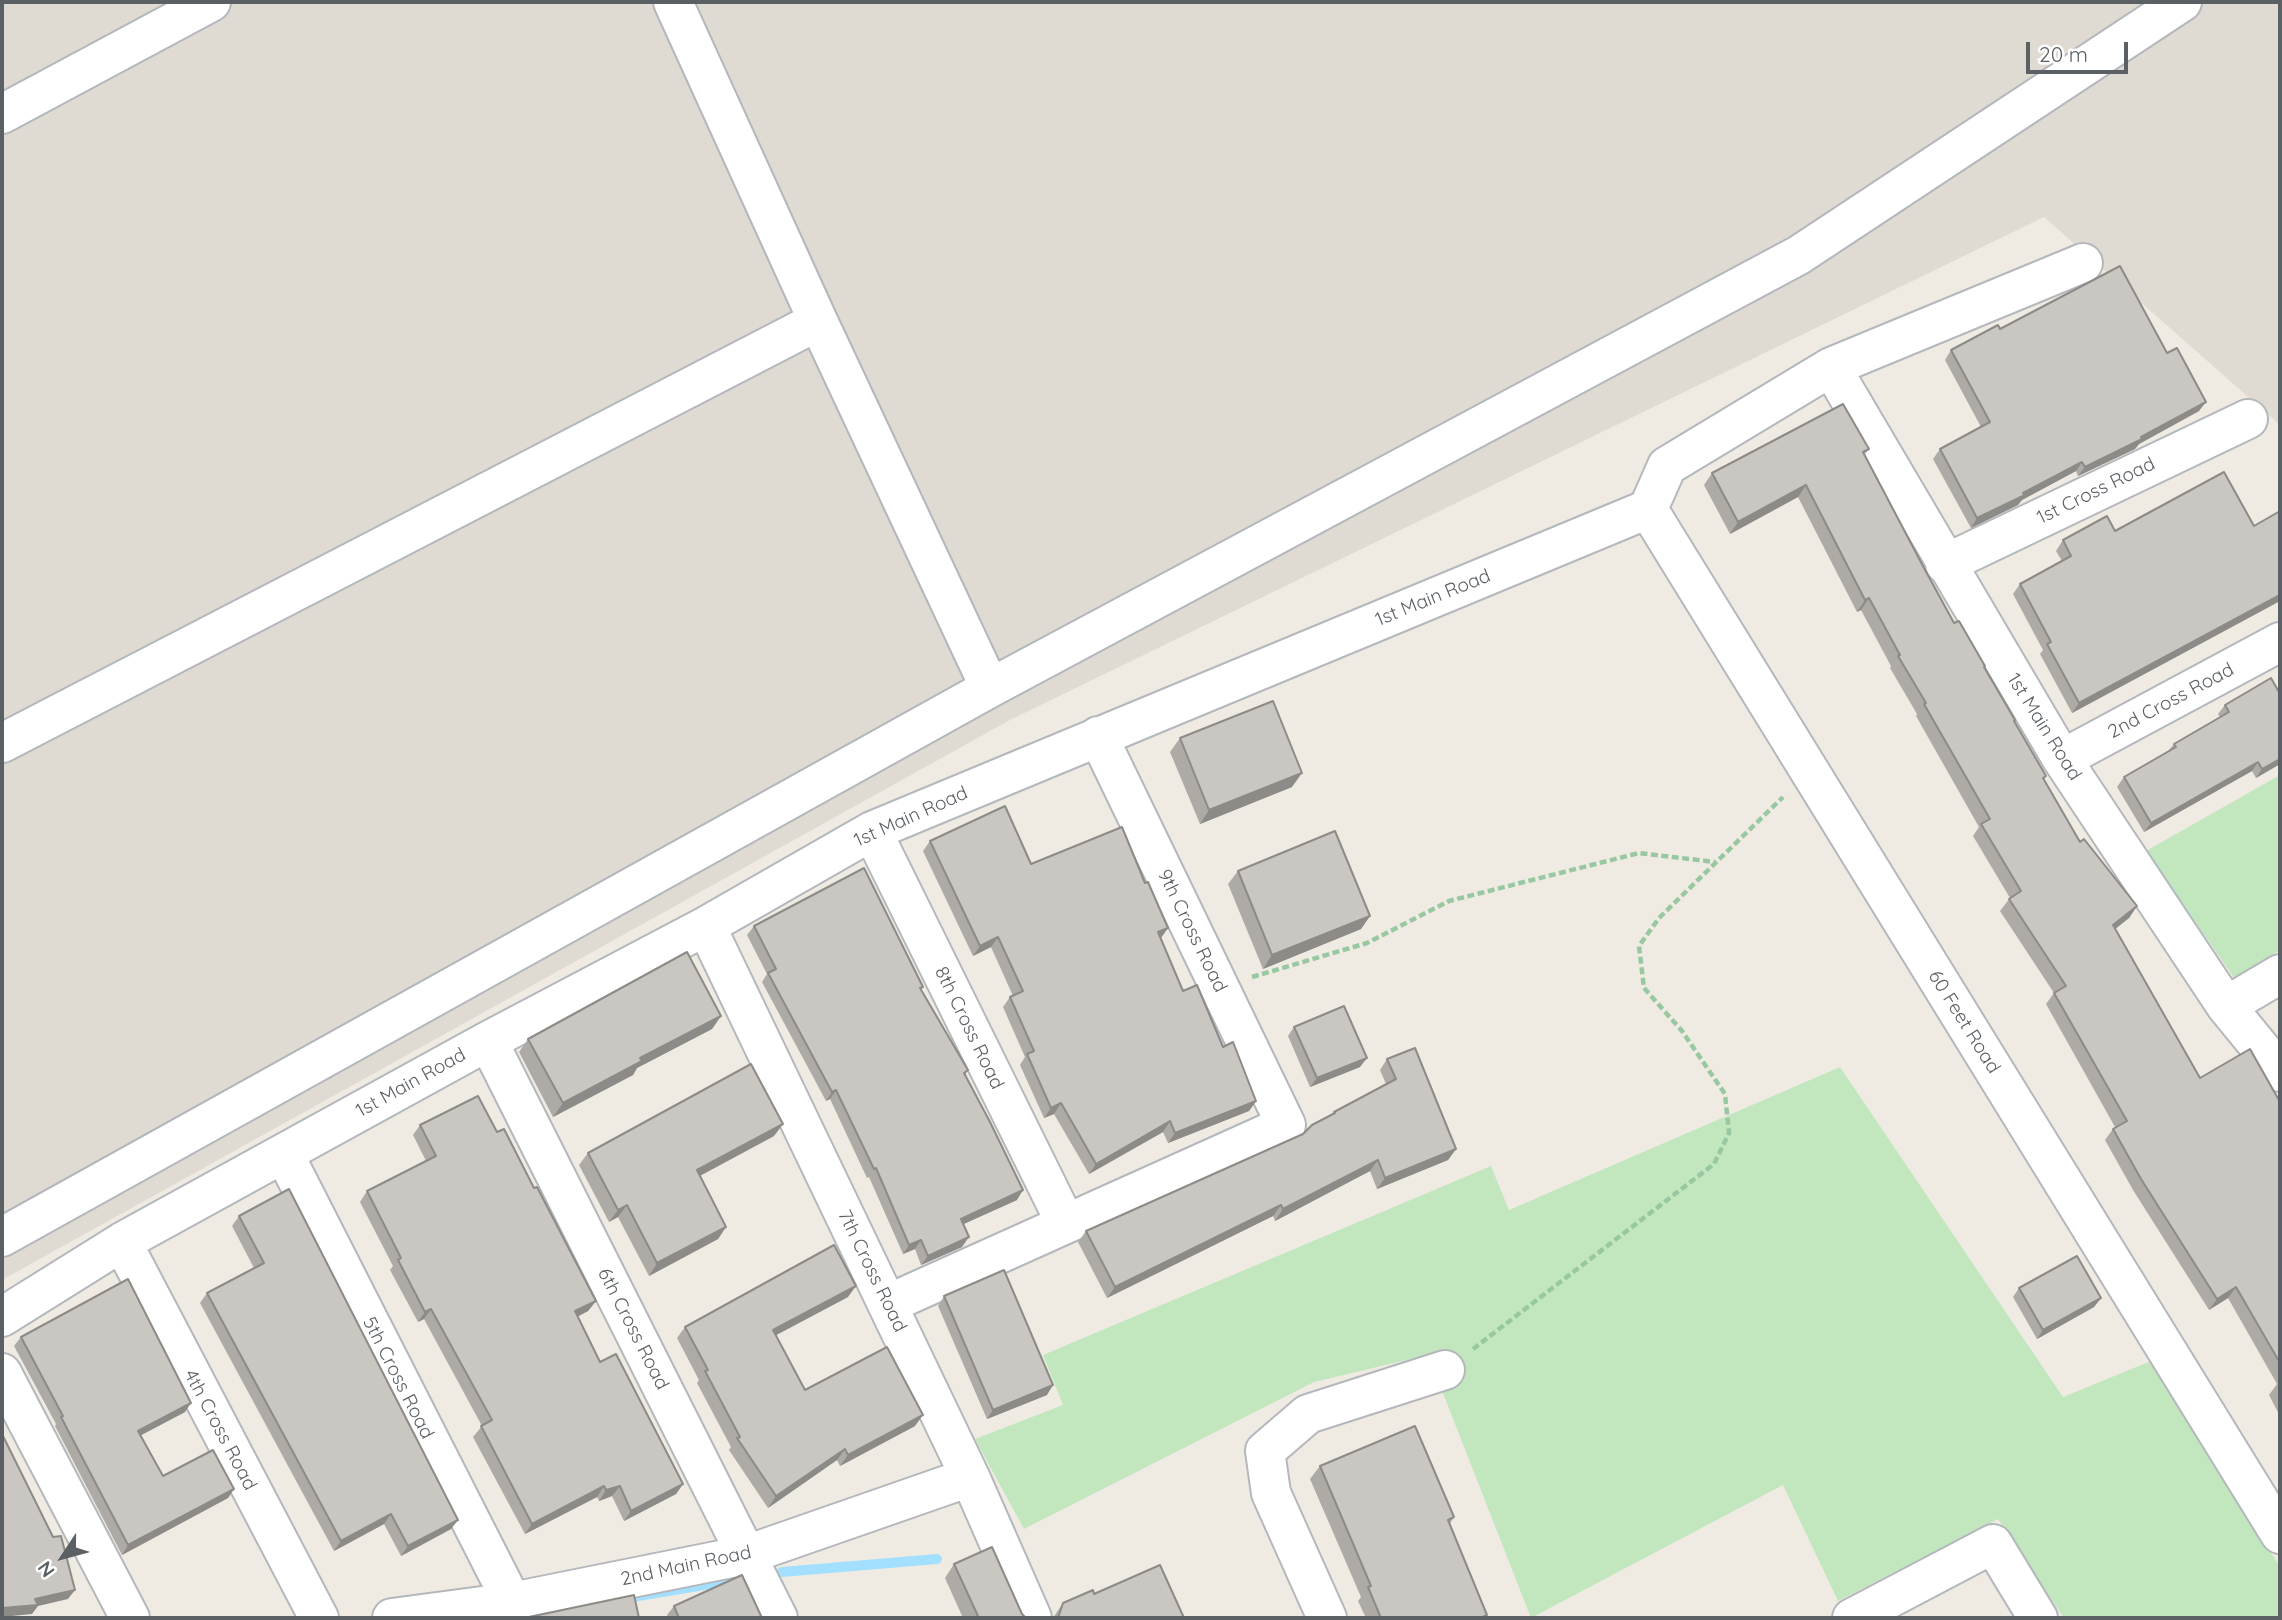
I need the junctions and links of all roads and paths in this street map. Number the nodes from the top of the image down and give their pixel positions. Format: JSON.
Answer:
{"nodes":[{"id":1,"x":211,"y":2,"type":"edge"},
{"id":2,"x":673,"y":2,"type":"edge"},
{"id":3,"x":2182,"y":2,"type":"edge"},
{"id":4,"x":2,"y":114,"type":"edge"},
{"id":5,"x":2083,"y":263,"type":"dead end"},
{"id":6,"x":818,"y":321,"type":"junction"},
{"id":7,"x":1831,"y":367,"type":"junction"},
{"id":8,"x":2248,"y":419,"type":"dead end"},
{"id":9,"x":1648,"y":509,"type":"junction"},
{"id":10,"x":1945,"y":564,"type":"junction"},
{"id":11,"x":2280,"y":642,"type":"edge"},
{"id":12,"x":990,"y":688,"type":"junction"},
{"id":13,"x":1098,"y":736,"type":"junction"},
{"id":14,"x":2,"y":743,"type":"edge"},
{"id":15,"x":2062,"y":760,"type":"junction"},
{"id":16,"x":1809,"y":771,"type":"junction"},
{"id":17,"x":872,"y":831,"type":"junction"},
{"id":18,"x":1716,"y":862,"type":"junction"},
{"id":19,"x":706,"y":926,"type":"junction"},
{"id":20,"x":2280,"y":974,"type":"edge"},
{"id":21,"x":1219,"y":987,"type":"junction"},
{"id":22,"x":2226,"y":1006,"type":"junction"},
{"id":23,"x":488,"y":1041,"type":"junction"},
{"id":24,"x":2280,"y":1072,"type":"edge"},
{"id":25,"x":284,"y":1154,"type":"junction"},
{"id":26,"x":1066,"y":1224,"type":"junction"},
{"id":27,"x":2,"y":1237,"type":"edge"},
{"id":28,"x":122,"y":1242,"type":"junction"},
{"id":29,"x":888,"y":1304,"type":"junction"},
{"id":30,"x":2,"y":1317,"type":"edge"},
{"id":31,"x":1445,"y":1370,"type":"joint"},
{"id":32,"x":2,"y":1373,"type":"edge"},
{"id":33,"x":970,"y":1477,"type":"junction"},
{"id":34,"x":2280,"y":1534,"type":"edge"},
{"id":35,"x":746,"y":1555,"type":"junction"},
{"id":36,"x":512,"y":1602,"type":"junction"},
{"id":37,"x":130,"y":1618,"type":"edge"},
{"id":38,"x":319,"y":1618,"type":"edge"},
{"id":39,"x":392,"y":1618,"type":"edge"},
{"id":40,"x":778,"y":1618,"type":"edge"},
{"id":41,"x":1032,"y":1618,"type":"edge"},
{"id":42,"x":1327,"y":1618,"type":"edge"},
{"id":43,"x":1852,"y":1618,"type":"edge"},
{"id":44,"x":2038,"y":1618,"type":"edge"}],
"edges":[{"from":1,"to":4,"type":"street"},
{"from":2,"to":6,"type":"street"},
{"from":3,"to":12,"type":"street"},
{"from":5,"to":7,"type":"street"},
{"from":6,"to":12,"type":"street"},
{"from":6,"to":14,"type":"street"},
{"from":7,"to":9,"type":"street"},
{"from":7,"to":10,"type":"street","name":"1st Main Road"},
{"from":8,"to":10,"type":"street","name":"1st Cross Road"},
{"from":9,"to":13,"type":"street","name":"1st Main Road"},
{"from":9,"to":16,"type":"street","name":"60 Feet Road"},
{"from":10,"to":15,"type":"street","name":"1st Main Road"},
{"from":11,"to":15,"type":"street","name":"2nd Cross Road"},
{"from":12,"to":27,"type":"street"},
{"from":13,"to":17,"type":"street","name":"1st Main Road"},
{"from":13,"to":21,"type":"street","name":"9th Cross Road"},
{"from":15,"to":22,"type":"street","name":"1st Main Road"},
{"from":16,"to":18,"type":"path"},
{"from":16,"to":34,"type":"street","name":"60 Feet Road"},
{"from":17,"to":19,"type":"street","name":"1st Main Road"},
{"from":17,"to":26,"type":"street","name":"8th Cross Road"},
{"from":18,"to":21,"type":"path"},
{"from":18,"to":31,"type":"path"},
{"from":19,"to":23,"type":"street","name":"1st Main Road"},
{"from":19,"to":29,"type":"street","name":"7th Cross Road"},
{"from":20,"to":22,"type":"street"},
{"from":21,"to":26,"type":"street","name":"9th Cross Road"},
{"from":22,"to":24,"type":"street","name":"1st Main Road"},
{"from":23,"to":25,"type":"street","name":"1st Main Road"},
{"from":23,"to":35,"type":"street","name":"6th Cross Road"},
{"from":25,"to":28,"type":"street","name":"1st Main Road"},
{"from":25,"to":36,"type":"street","name":"5th Cross Road"},
{"from":26,"to":29,"type":"street"},
{"from":28,"to":30,"type":"street","name":"1st Main Road"},
{"from":28,"to":38,"type":"street","name":"4th Cross Road"},
{"from":29,"to":33,"type":"street","name":"7th Cross Road"},
{"from":31,"to":42,"type":"street"},
{"from":32,"to":37,"type":"street"},
{"from":33,"to":35,"type":"street","name":"2nd Main Road"},
{"from":33,"to":41,"type":"street","name":"7th Cross Road"},
{"from":35,"to":36,"type":"street","name":"2nd Main Road"},
{"from":35,"to":40,"type":"street","name":"6th Cross Road"},
{"from":36,"to":39,"type":"street","name":"2nd Main Road"},
{"from":43,"to":44,"type":"street"}]}
